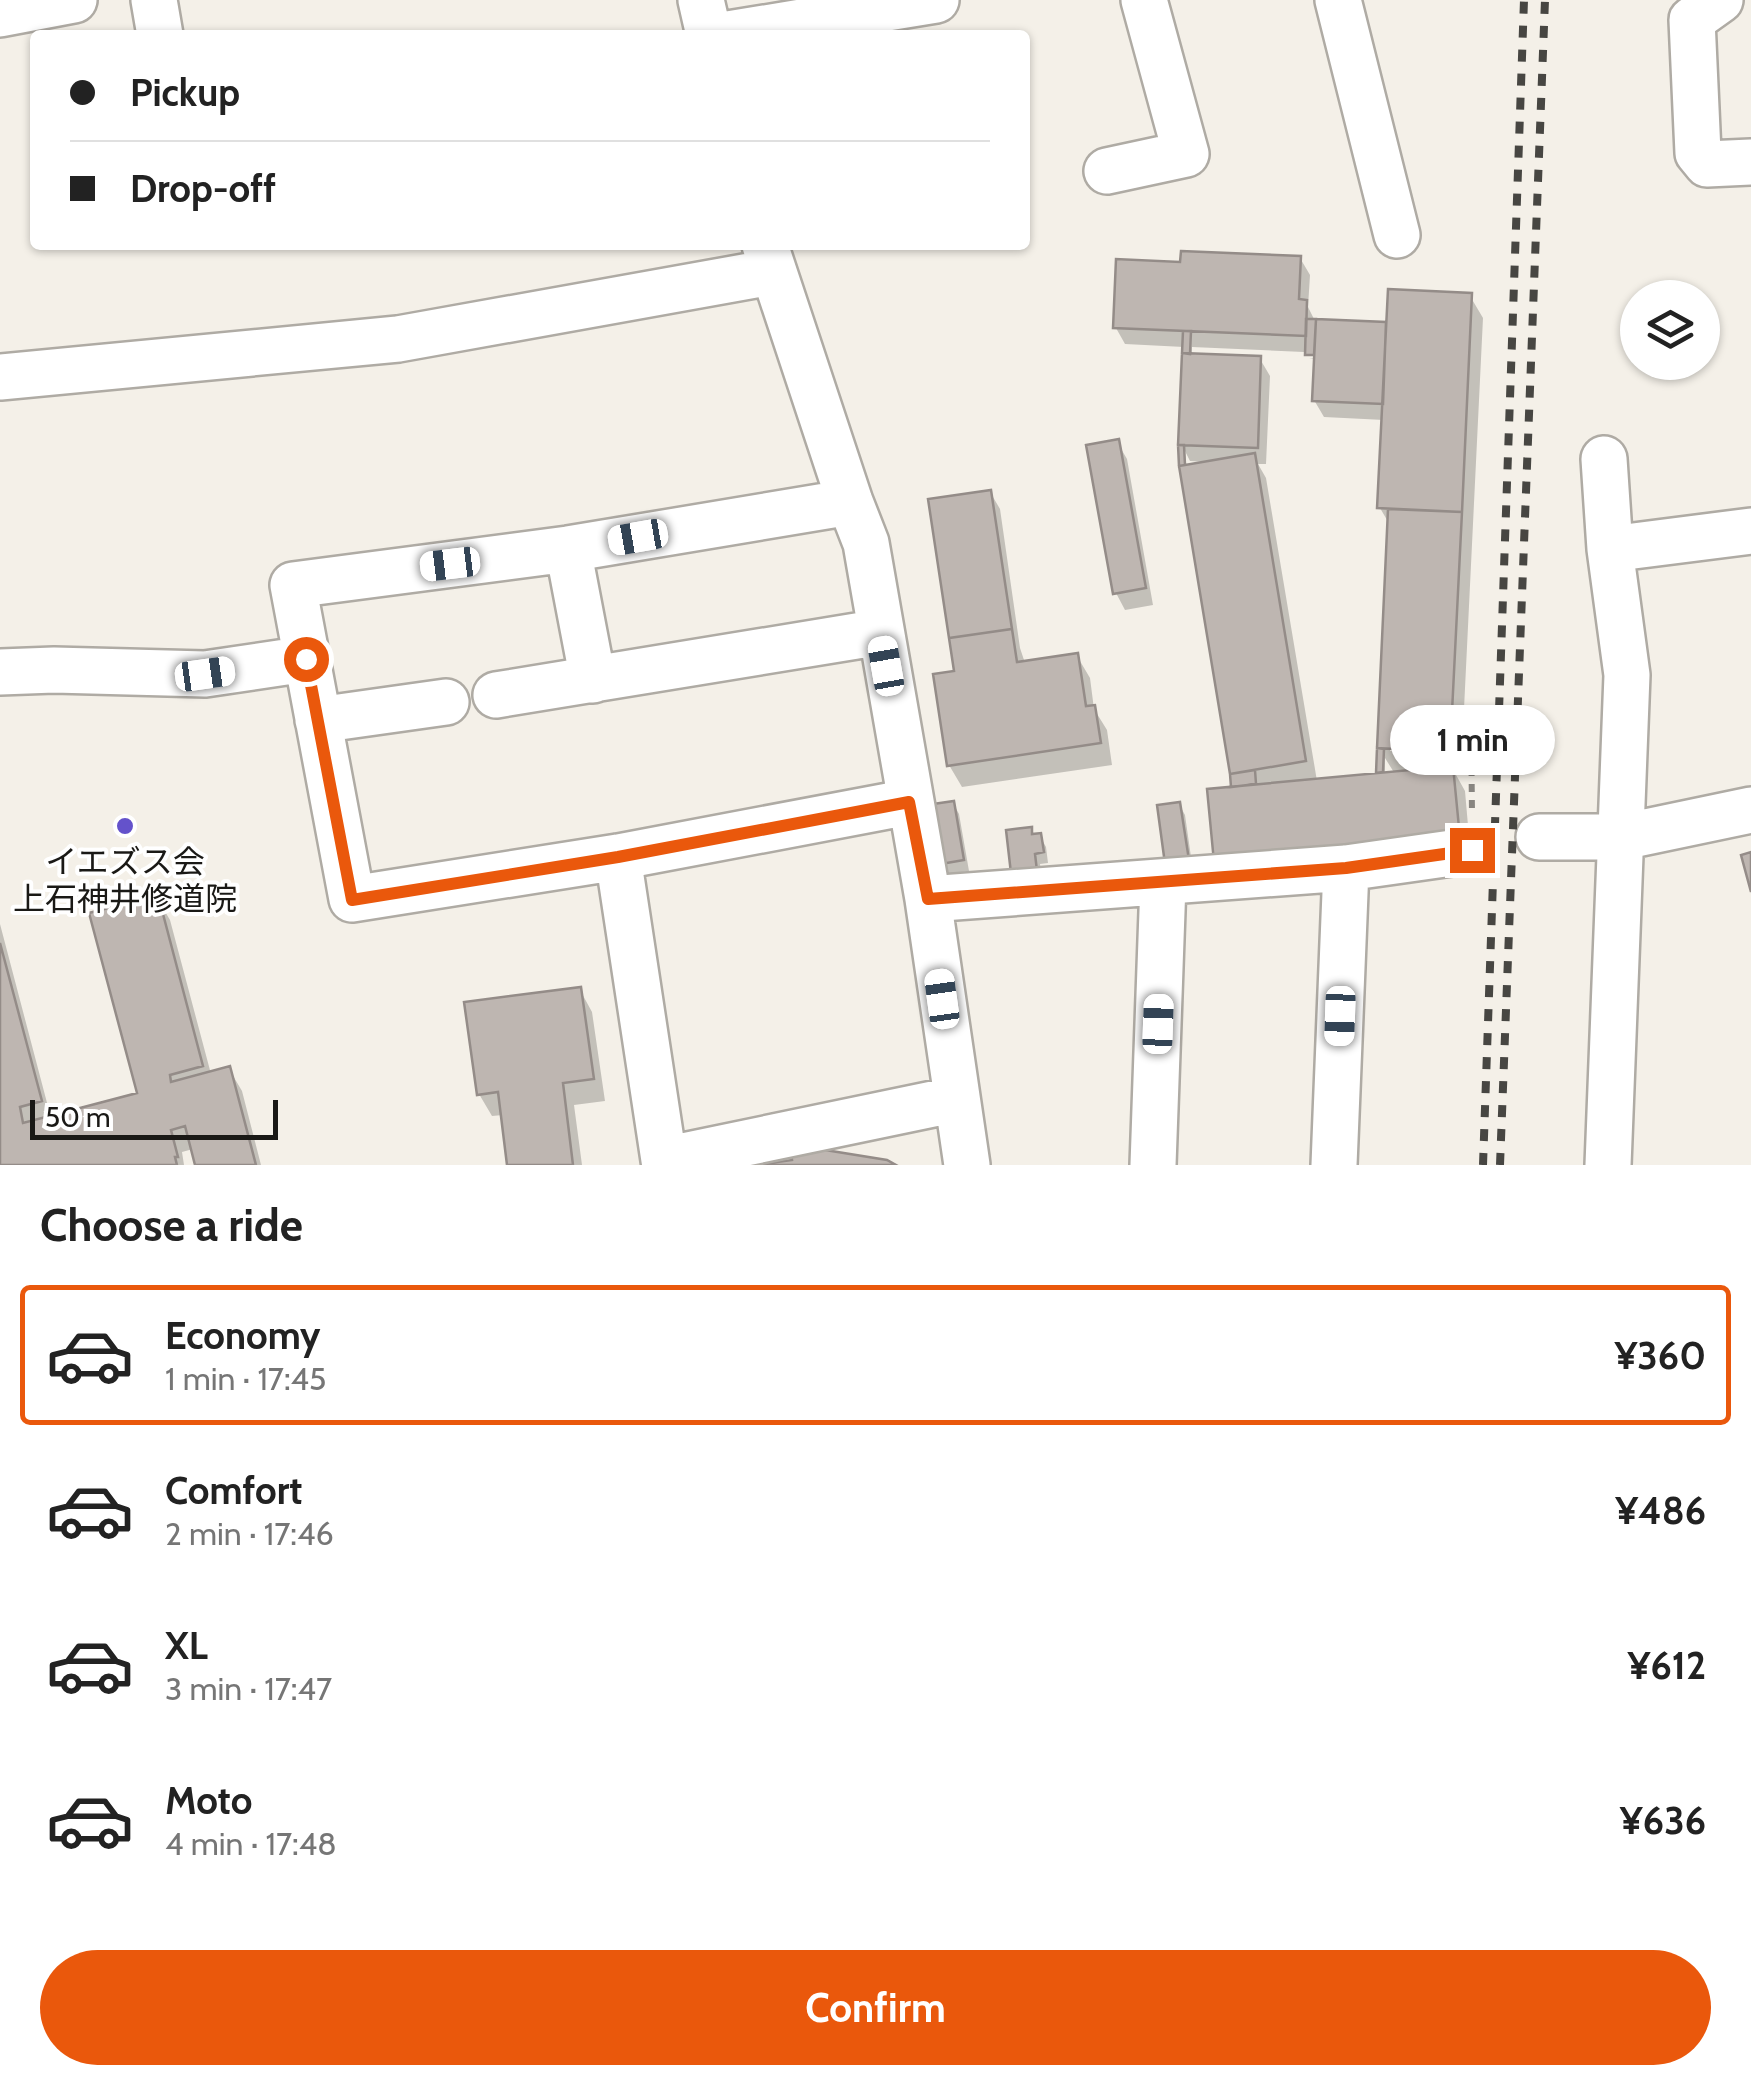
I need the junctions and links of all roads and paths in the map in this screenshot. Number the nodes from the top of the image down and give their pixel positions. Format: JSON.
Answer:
{"nodes":[{"id":1,"x":74,"y":0,"type":"edge"},
{"id":2,"x":154,"y":0,"type":"edge"},
{"id":3,"x":701,"y":0,"type":"edge"},
{"id":4,"x":936,"y":0,"type":"edge"},
{"id":5,"x":1144,"y":0,"type":"edge"},
{"id":6,"x":1338,"y":0,"type":"edge"},
{"id":7,"x":1720,"y":0,"type":"edge"},
{"id":8,"x":3,"y":9,"type":"edge"},
{"id":9,"x":159,"y":30,"type":"edge"},
{"id":10,"x":708,"y":30,"type":"edge"},
{"id":11,"x":753,"y":30,"type":"edge"},
{"id":12,"x":1751,"y":162,"type":"edge"},
{"id":13,"x":1107,"y":170,"type":"dead end"},
{"id":14,"x":1397,"y":235,"type":"dead end"},
{"id":15,"x":769,"y":259,"type":"edge"},
{"id":16,"x":0,"y":377,"type":"edge"},
{"id":17,"x":1604,"y":460,"type":"dead end"},
{"id":18,"x":850,"y":502,"type":"junction"},
{"id":19,"x":1751,"y":531,"type":"edge"},
{"id":20,"x":568,"y":549,"type":"junction"},
{"id":21,"x":1610,"y":549,"type":"junction"},
{"id":22,"x":881,"y":632,"type":"junction"},
{"id":23,"x":306,"y":659,"type":"junction"},
{"id":24,"x":0,"y":672,"type":"edge"},
{"id":25,"x":593,"y":680,"type":"junction"},
{"id":26,"x":496,"y":696,"type":"dead end"},
{"id":27,"x":446,"y":702,"type":"dead end"},
{"id":28,"x":318,"y":720,"type":"junction"},
{"id":29,"x":1470,"y":720,"type":"dead end"},
{"id":30,"x":909,"y":802,"type":"junction"},
{"id":31,"x":1751,"y":810,"type":"edge"},
{"id":32,"x":1539,"y":837,"type":"dead end"},
{"id":33,"x":1622,"y":837,"type":"junction"},
{"id":34,"x":1472,"y":850,"type":"joint"},
{"id":35,"x":618,"y":857,"type":"junction"},
{"id":36,"x":1346,"y":868,"type":"junction"},
{"id":37,"x":1164,"y":883,"type":"junction"},
{"id":38,"x":928,"y":899,"type":"junction"},
{"id":39,"x":957,"y":1099,"type":"junction"},
{"id":40,"x":967,"y":1165,"type":"edge"},
{"id":41,"x":1153,"y":1165,"type":"edge"},
{"id":42,"x":1334,"y":1165,"type":"edge"},
{"id":43,"x":1608,"y":1165,"type":"edge"}],
"edges":[{"from":1,"to":8,"type":"street"},
{"from":2,"to":9,"type":"street"},
{"from":3,"to":10,"type":"street"},
{"from":4,"to":11,"type":"street"},
{"from":5,"to":13,"type":"street"},
{"from":6,"to":14,"type":"street"},
{"from":7,"to":12,"type":"street"},
{"from":15,"to":16,"type":"street"},
{"from":15,"to":18,"type":"street"},
{"from":17,"to":21,"type":"street"},
{"from":18,"to":20,"type":"street"},
{"from":18,"to":22,"type":"street"},
{"from":19,"to":21,"type":"street"},
{"from":20,"to":23,"type":"street"},
{"from":20,"to":25,"type":"street"},
{"from":21,"to":33,"type":"street"},
{"from":22,"to":25,"type":"street"},
{"from":22,"to":30,"type":"street"},
{"from":23,"to":24,"type":"street"},
{"from":23,"to":28,"type":"street"},
{"from":25,"to":26,"type":"street"},
{"from":27,"to":28,"type":"street"},
{"from":28,"to":35,"type":"street"},
{"from":29,"to":34,"type":"path"},
{"from":30,"to":35,"type":"street"},
{"from":30,"to":38,"type":"street"},
{"from":31,"to":33,"type":"street"},
{"from":32,"to":33,"type":"street"},
{"from":33,"to":43,"type":"street"},
{"from":34,"to":36,"type":"street"},
{"from":35,"to":39,"type":"street"},
{"from":36,"to":37,"type":"street"},
{"from":36,"to":42,"type":"street"},
{"from":37,"to":38,"type":"street"},
{"from":37,"to":41,"type":"street"},
{"from":38,"to":39,"type":"street"},
{"from":39,"to":40,"type":"street"}]}
